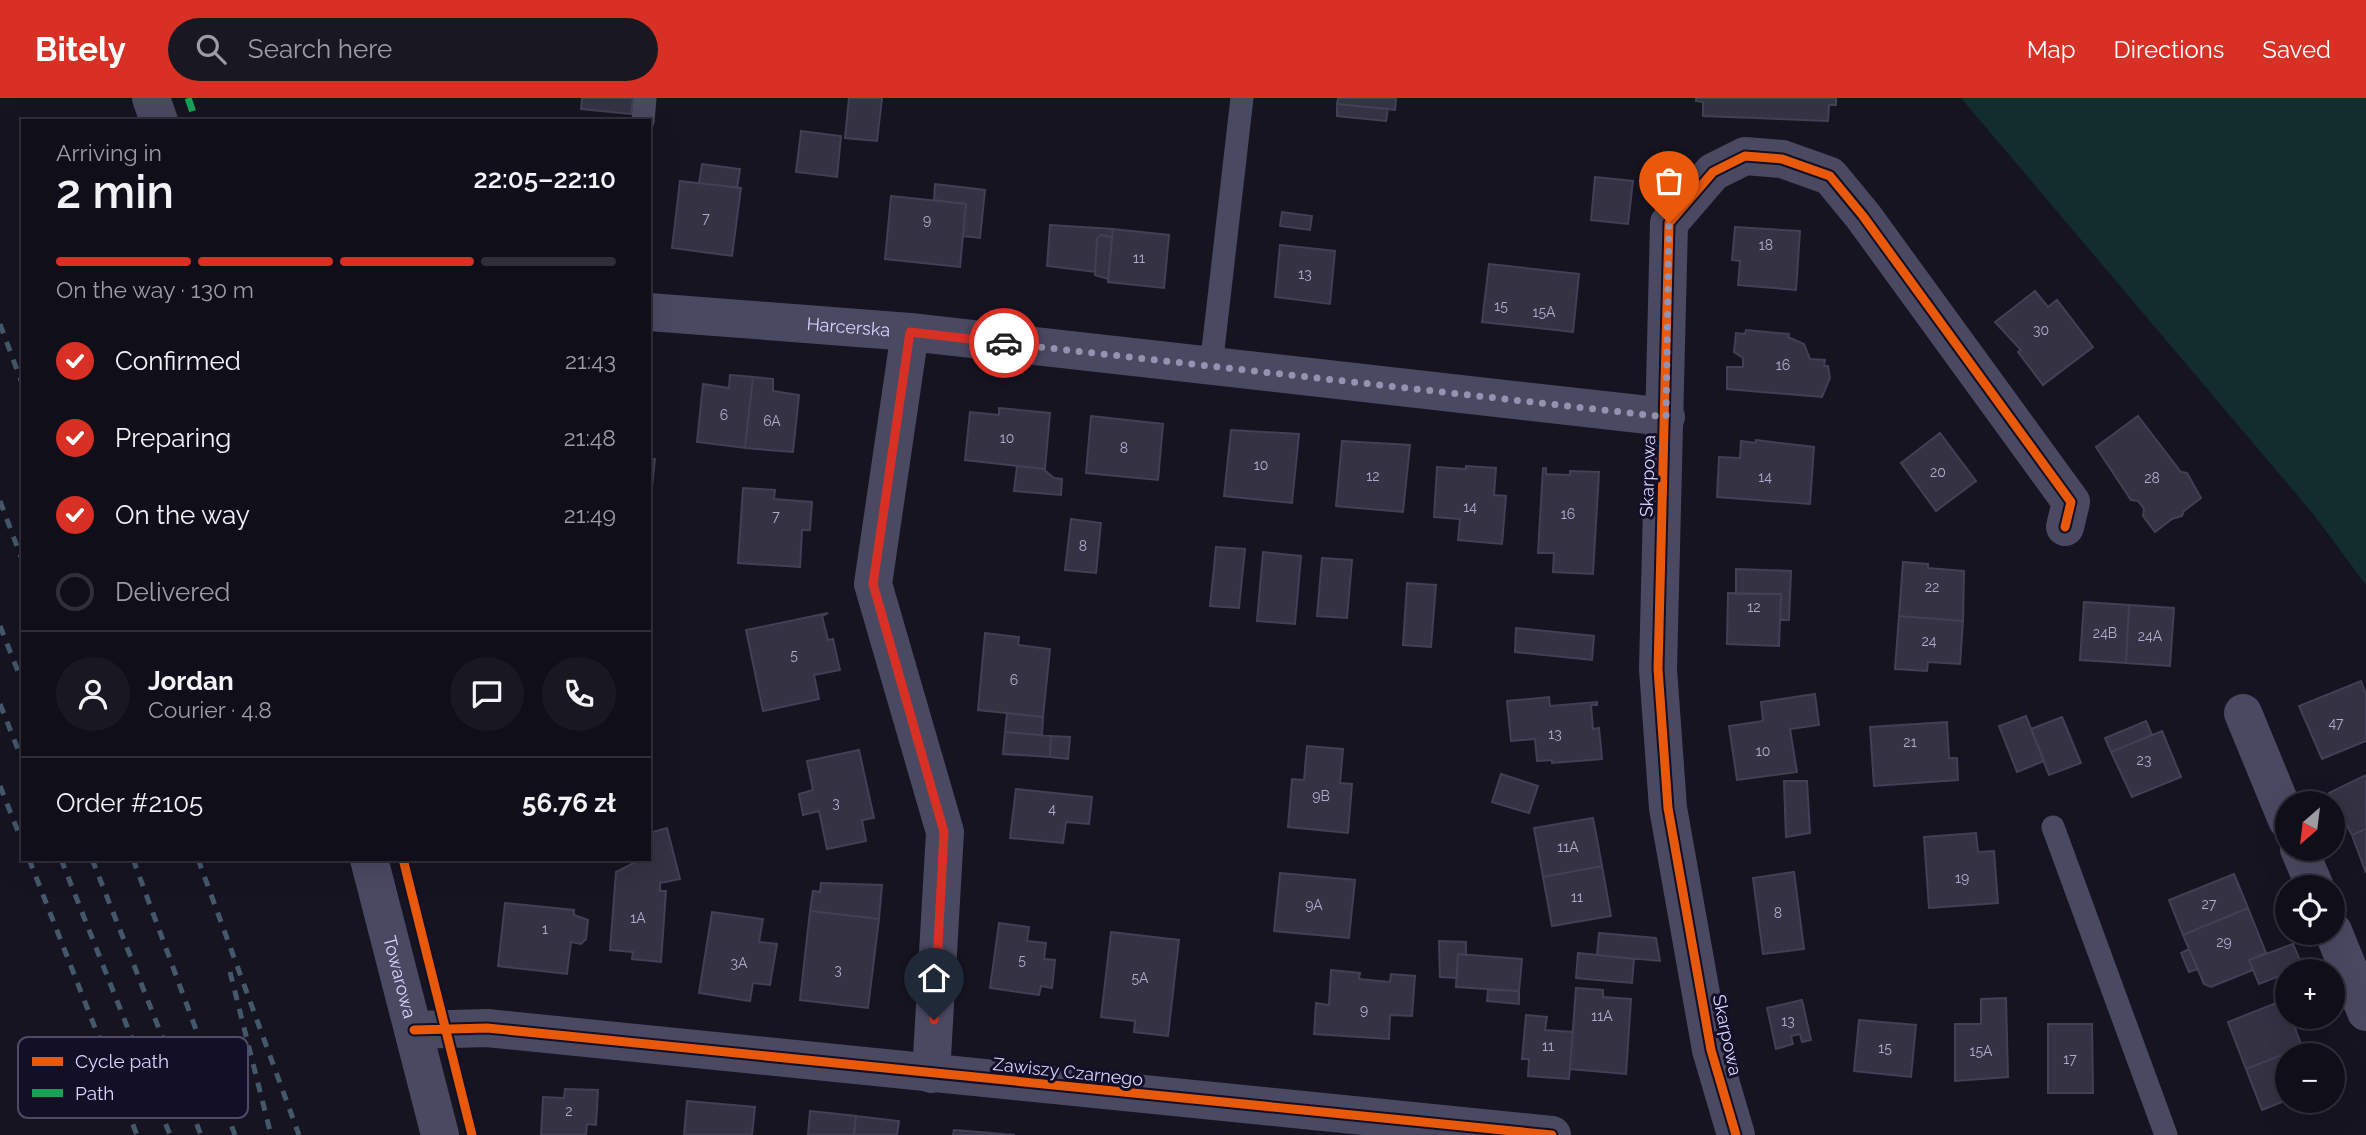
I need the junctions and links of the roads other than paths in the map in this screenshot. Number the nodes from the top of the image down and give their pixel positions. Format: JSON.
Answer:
{"nodes":[{"id":1,"x":151,"y":98,"type":"edge"},
{"id":2,"x":645,"y":98,"type":"edge"},
{"id":3,"x":1242,"y":98,"type":"edge"},
{"id":4,"x":158,"y":119,"type":"edge"},
{"id":5,"x":643,"y":119,"type":"edge"},
{"id":6,"x":651,"y":312,"type":"edge"},
{"id":7,"x":910,"y":332,"type":"junction"},
{"id":8,"x":1211,"y":367,"type":"junction"},
{"id":9,"x":1666,"y":417,"type":"junction"},
{"id":10,"x":2065,"y":527,"type":"dead end"},
{"id":11,"x":2243,"y":713,"type":"dead end"},
{"id":12,"x":2275,"y":791,"type":"edge"},
{"id":13,"x":2053,"y":827,"type":"dead end"},
{"id":14,"x":370,"y":861,"type":"edge"},
{"id":15,"x":2339,"y":945,"type":"edge"},
{"id":16,"x":2366,"y":1012,"type":"edge"},
{"id":17,"x":414,"y":1030,"type":"junction"},
{"id":18,"x":931,"y":1074,"type":"junction"},
{"id":19,"x":440,"y":1135,"type":"edge"},
{"id":20,"x":1552,"y":1135,"type":"edge"},
{"id":21,"x":1736,"y":1135,"type":"edge"},
{"id":22,"x":2166,"y":1135,"type":"edge"}],
"edges":[{"from":1,"to":4,"type":"street"},
{"from":2,"to":5,"type":"lane"},
{"from":3,"to":8,"type":"lane"},
{"from":6,"to":7,"type":"street","name":"Harcerska"},
{"from":7,"to":8,"type":"street","name":"Harcerska"},
{"from":7,"to":18,"type":"street"},
{"from":8,"to":9,"type":"street","name":"Harcerska"},
{"from":9,"to":10,"type":"street","name":"Skarpowa"},
{"from":9,"to":21,"type":"street","name":"Skarpowa"},
{"from":11,"to":12,"type":"street"},
{"from":13,"to":22,"type":"lane"},
{"from":14,"to":17,"type":"street","name":"Towarowa"},
{"from":15,"to":16,"type":"street"},
{"from":17,"to":18,"type":"street","name":"Zawiszy Czarnego"},
{"from":17,"to":19,"type":"street","name":"Towarowa"},
{"from":18,"to":20,"type":"street","name":"Zawiszy Czarnego"}]}
